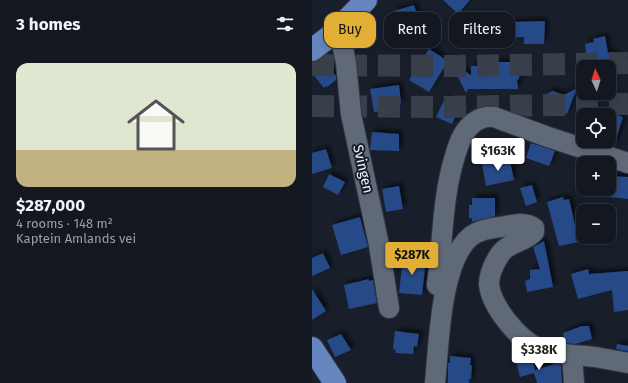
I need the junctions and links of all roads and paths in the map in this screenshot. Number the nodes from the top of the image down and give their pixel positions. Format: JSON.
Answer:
{"nodes":[{"id":1,"x":366,"y":0,"type":"edge"},
{"id":2,"x":354,"y":12,"type":"edge"},
{"id":3,"x":324,"y":41,"type":"edge"},
{"id":4,"x":343,"y":48,"type":"edge"},
{"id":5,"x":312,"y":50,"type":"edge"},
{"id":6,"x":628,"y":163,"type":"edge"},
{"id":7,"x":389,"y":308,"type":"dead end"},
{"id":8,"x":312,"y":348,"type":"edge"},
{"id":9,"x":572,"y":355,"type":"junction"},
{"id":10,"x":628,"y":363,"type":"edge"},
{"id":11,"x":335,"y":383,"type":"edge"},
{"id":12,"x":420,"y":383,"type":"edge"},
{"id":13,"x":435,"y":383,"type":"edge"},
{"id":14,"x":574,"y":383,"type":"edge"}],
"edges":[{"from":1,"to":2,"type":"main road"},
{"from":3,"to":5,"type":"main road"},
{"from":4,"to":7,"type":"street","name":"Svingen"},
{"from":6,"to":12,"type":"street"},
{"from":8,"to":11,"type":"main road"},
{"from":9,"to":10,"type":"street"},
{"from":9,"to":13,"type":"street"},
{"from":9,"to":14,"type":"street"}]}
